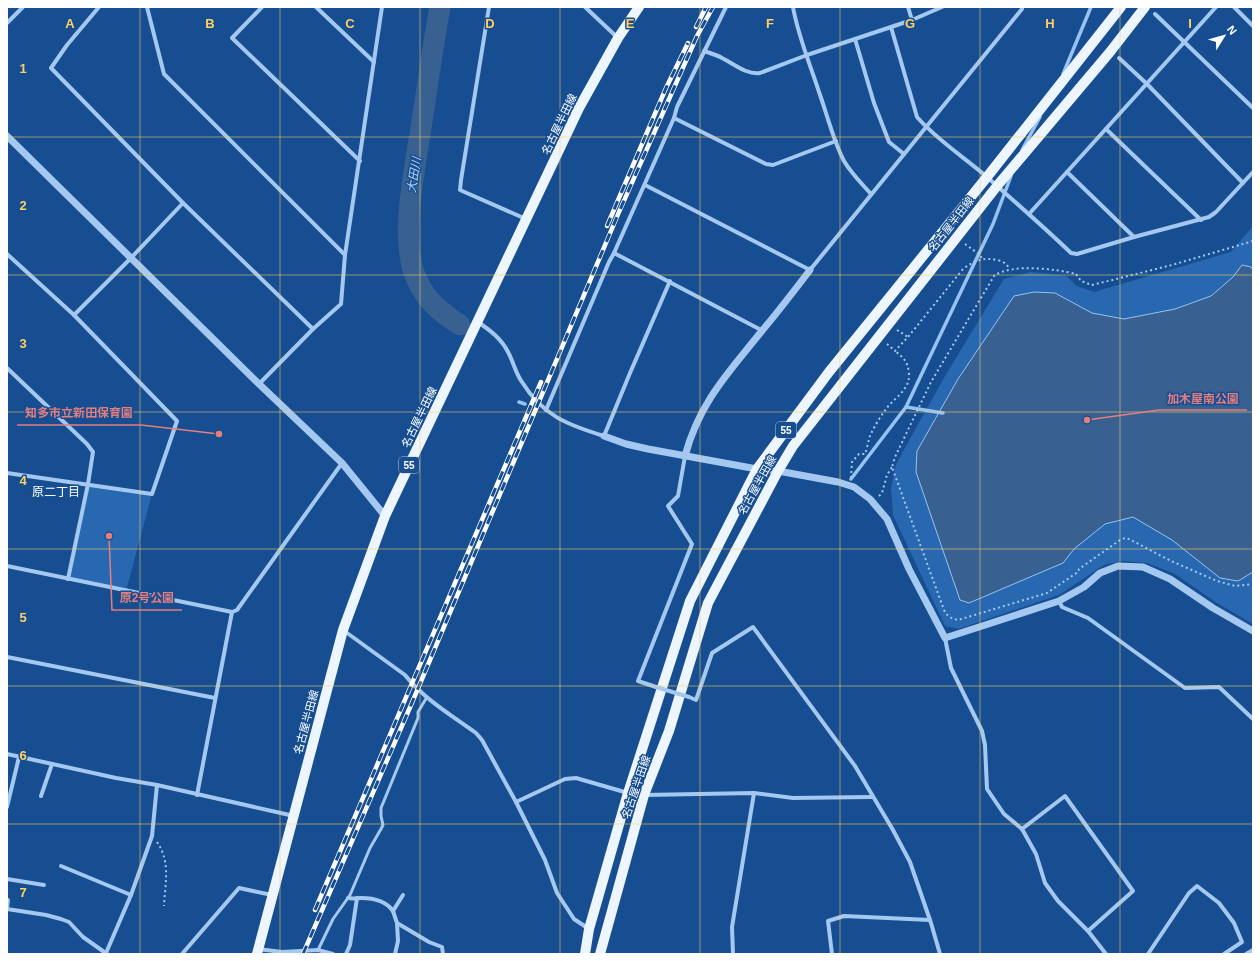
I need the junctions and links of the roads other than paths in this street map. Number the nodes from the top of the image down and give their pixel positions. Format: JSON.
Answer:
{"nodes":[{"id":1,"x":23,"y":7,"type":"edge"},
{"id":2,"x":99,"y":7,"type":"edge"},
{"id":3,"x":147,"y":7,"type":"edge"},
{"id":4,"x":262,"y":7,"type":"edge"},
{"id":5,"x":316,"y":7,"type":"edge"},
{"id":6,"x":382,"y":7,"type":"edge"},
{"id":7,"x":489,"y":7,"type":"edge"},
{"id":8,"x":585,"y":7,"type":"edge"},
{"id":9,"x":639,"y":7,"type":"edge"},
{"id":10,"x":726,"y":7,"type":"edge"},
{"id":11,"x":793,"y":7,"type":"edge"},
{"id":12,"x":908,"y":7,"type":"edge"},
{"id":13,"x":942,"y":7,"type":"edge"},
{"id":14,"x":1022,"y":7,"type":"edge"},
{"id":15,"x":1121,"y":7,"type":"edge"},
{"id":16,"x":1145,"y":7,"type":"edge"},
{"id":17,"x":1216,"y":7,"type":"edge"},
{"id":18,"x":1234,"y":7,"type":"edge"},
{"id":19,"x":1155,"y":14,"type":"dead end"},
{"id":20,"x":912,"y":20,"type":"junction"},
{"id":21,"x":7,"y":23,"type":"edge"},
{"id":22,"x":1253,"y":26,"type":"edge"},
{"id":23,"x":892,"y":27,"type":"junction"},
{"id":24,"x":618,"y":38,"type":"junction"},
{"id":25,"x":855,"y":39,"type":"junction"},
{"id":26,"x":1185,"y":42,"type":"junction"},
{"id":27,"x":704,"y":50,"type":"junction"},
{"id":28,"x":807,"y":55,"type":"junction"},
{"id":29,"x":1119,"y":58,"type":"dead end"},
{"id":30,"x":374,"y":62,"type":"junction"},
{"id":31,"x":1147,"y":84,"type":"junction"},
{"id":32,"x":1253,"y":108,"type":"edge"},
{"id":33,"x":674,"y":118,"type":"junction"},
{"id":34,"x":926,"y":128,"type":"junction"},
{"id":35,"x":1106,"y":129,"type":"junction"},
{"id":36,"x":7,"y":136,"type":"edge"},
{"id":37,"x":836,"y":140,"type":"junction"},
{"id":38,"x":904,"y":154,"type":"junction"},
{"id":39,"x":360,"y":161,"type":"junction"},
{"id":40,"x":1067,"y":172,"type":"junction"},
{"id":41,"x":1253,"y":172,"type":"edge"},
{"id":42,"x":988,"y":177,"type":"junction"},
{"id":43,"x":1243,"y":183,"type":"junction"},
{"id":44,"x":645,"y":184,"type":"junction"},
{"id":45,"x":997,"y":186,"type":"junction"},
{"id":46,"x":871,"y":194,"type":"junction"},
{"id":47,"x":183,"y":203,"type":"junction"},
{"id":48,"x":1029,"y":214,"type":"junction"},
{"id":49,"x":527,"y":219,"type":"junction"},
{"id":50,"x":1201,"y":220,"type":"junction"},
{"id":51,"x":1134,"y":237,"type":"junction"},
{"id":52,"x":614,"y":252,"type":"junction"},
{"id":53,"x":7,"y":254,"type":"edge"},
{"id":54,"x":345,"y":255,"type":"junction"},
{"id":55,"x":131,"y":258,"type":"junction"},
{"id":56,"x":810,"y":270,"type":"junction"},
{"id":57,"x":670,"y":281,"type":"junction"},
{"id":58,"x":74,"y":315,"type":"junction"},
{"id":59,"x":478,"y":322,"type":"junction"},
{"id":60,"x":313,"y":329,"type":"junction"},
{"id":61,"x":763,"y":330,"type":"junction"},
{"id":62,"x":7,"y":368,"type":"edge"},
{"id":63,"x":259,"y":384,"type":"junction"},
{"id":64,"x":546,"y":410,"type":"junction"},
{"id":65,"x":604,"y":436,"type":"junction"},
{"id":66,"x":685,"y":456,"type":"junction"},
{"id":67,"x":342,"y":463,"type":"junction"},
{"id":68,"x":757,"y":469,"type":"junction"},
{"id":69,"x":778,"y":471,"type":"junction"},
{"id":70,"x":7,"y":473,"type":"edge"},
{"id":71,"x":88,"y":484,"type":"junction"},
{"id":72,"x":385,"y":516,"type":"junction"},
{"id":73,"x":7,"y":566,"type":"edge"},
{"id":74,"x":68,"y":579,"type":"junction"},
{"id":75,"x":1059,"y":600,"type":"junction"},
{"id":76,"x":232,"y":612,"type":"junction"},
{"id":77,"x":342,"y":630,"type":"junction"},
{"id":78,"x":1253,"y":631,"type":"edge"},
{"id":79,"x":945,"y":638,"type":"junction"},
{"id":80,"x":7,"y":657,"type":"edge"},
{"id":81,"x":215,"y":698,"type":"junction"},
{"id":82,"x":427,"y":698,"type":"junction"},
{"id":83,"x":1253,"y":718,"type":"edge"},
{"id":84,"x":7,"y":754,"type":"edge"},
{"id":85,"x":19,"y":757,"type":"junction"},
{"id":86,"x":52,"y":764,"type":"junction"},
{"id":87,"x":157,"y":785,"type":"junction"},
{"id":88,"x":628,"y":793,"type":"junction"},
{"id":89,"x":754,"y":793,"type":"junction"},
{"id":90,"x":644,"y":794,"type":"junction"},
{"id":91,"x":197,"y":795,"type":"junction"},
{"id":92,"x":41,"y":796,"type":"dead end"},
{"id":93,"x":872,"y":797,"type":"junction"},
{"id":94,"x":516,"y":802,"type":"junction"},
{"id":95,"x":7,"y":807,"type":"edge"},
{"id":96,"x":294,"y":816,"type":"junction"},
{"id":97,"x":1022,"y":829,"type":"junction"},
{"id":98,"x":60,"y":866,"type":"dead end"},
{"id":99,"x":7,"y":879,"type":"edge"},
{"id":100,"x":44,"y":885,"type":"dead end"},
{"id":101,"x":132,"y":895,"type":"junction"},
{"id":102,"x":273,"y":895,"type":"junction"},
{"id":103,"x":403,"y":895,"type":"dead end"},
{"id":104,"x":348,"y":898,"type":"junction"},
{"id":105,"x":357,"y":898,"type":"junction"},
{"id":106,"x":8,"y":900,"type":"dead end"},
{"id":107,"x":393,"y":911,"type":"junction"},
{"id":108,"x":930,"y":920,"type":"junction"},
{"id":109,"x":397,"y":923,"type":"junction"},
{"id":110,"x":589,"y":929,"type":"junction"},
{"id":111,"x":1088,"y":931,"type":"junction"},
{"id":112,"x":1253,"y":950,"type":"edge"},
{"id":113,"x":258,"y":951,"type":"edge"},
{"id":114,"x":315,"y":952,"type":"edge"},
{"id":115,"x":107,"y":954,"type":"edge"},
{"id":116,"x":182,"y":954,"type":"edge"},
{"id":117,"x":333,"y":954,"type":"edge"},
{"id":118,"x":346,"y":954,"type":"edge"},
{"id":119,"x":395,"y":954,"type":"edge"},
{"id":120,"x":443,"y":954,"type":"edge"},
{"id":121,"x":585,"y":954,"type":"edge"},
{"id":122,"x":601,"y":954,"type":"edge"},
{"id":123,"x":733,"y":954,"type":"edge"},
{"id":124,"x":832,"y":954,"type":"edge"},
{"id":125,"x":940,"y":954,"type":"edge"},
{"id":126,"x":1106,"y":954,"type":"edge"},
{"id":127,"x":1148,"y":954,"type":"edge"},
{"id":128,"x":1224,"y":954,"type":"edge"},
{"id":129,"x":1246,"y":954,"type":"edge"}],
"edges":[{"from":1,"to":21,"type":"street"},
{"from":2,"to":47,"type":"street"},
{"from":3,"to":54,"type":"street"},
{"from":4,"to":39,"type":"street"},
{"from":5,"to":30,"type":"street"},
{"from":6,"to":30,"type":"street"},
{"from":7,"to":49,"type":"street"},
{"from":8,"to":24,"type":"street"},
{"from":9,"to":24,"type":"main road","name":"名古屋半田線","number":"55"},
{"from":10,"to":27,"type":"street"},
{"from":11,"to":28,"type":"street"},
{"from":12,"to":20,"type":"street"},
{"from":13,"to":20,"type":"street"},
{"from":14,"to":34,"type":"street"},
{"from":15,"to":42,"type":"main road","name":"名古屋半田線","number":"55"},
{"from":16,"to":45,"type":"main road","name":"名古屋半田線","number":"55"},
{"from":17,"to":26,"type":"street"},
{"from":18,"to":22,"type":"street"},
{"from":19,"to":26,"type":"street"},
{"from":20,"to":23,"type":"street"},
{"from":23,"to":25,"type":"street"},
{"from":23,"to":34,"type":"street"},
{"from":24,"to":49,"type":"main road","name":"名古屋半田線","number":"55"},
{"from":25,"to":28,"type":"street"},
{"from":25,"to":38,"type":"street"},
{"from":26,"to":31,"type":"street"},
{"from":26,"to":32,"type":"street"},
{"from":27,"to":28,"type":"street"},
{"from":27,"to":33,"type":"street"},
{"from":28,"to":37,"type":"street"},
{"from":29,"to":31,"type":"street"},
{"from":30,"to":39,"type":"street"},
{"from":31,"to":35,"type":"street"},
{"from":31,"to":43,"type":"street"},
{"from":33,"to":37,"type":"street"},
{"from":33,"to":44,"type":"street"},
{"from":34,"to":38,"type":"street"},
{"from":34,"to":42,"type":"street"},
{"from":35,"to":40,"type":"street"},
{"from":35,"to":50,"type":"street"},
{"from":36,"to":55,"type":"street"},
{"from":37,"to":46,"type":"street"},
{"from":38,"to":46,"type":"street"},
{"from":39,"to":54,"type":"street"},
{"from":40,"to":48,"type":"street"},
{"from":40,"to":51,"type":"street"},
{"from":41,"to":43,"type":"street"},
{"from":42,"to":45,"type":"street"},
{"from":42,"to":68,"type":"main road","name":"名古屋半田線","number":"55"},
{"from":43,"to":50,"type":"street"},
{"from":44,"to":52,"type":"street"},
{"from":44,"to":56,"type":"street"},
{"from":45,"to":48,"type":"street"},
{"from":45,"to":69,"type":"main road","name":"名古屋半田線","number":"55"},
{"from":46,"to":56,"type":"street"},
{"from":47,"to":55,"type":"street"},
{"from":47,"to":60,"type":"street"},
{"from":48,"to":51,"type":"street"},
{"from":49,"to":59,"type":"main road","name":"名古屋半田線","number":"55"},
{"from":50,"to":51,"type":"street"},
{"from":52,"to":57,"type":"street"},
{"from":52,"to":64,"type":"street"},
{"from":53,"to":58,"type":"street"},
{"from":54,"to":60,"type":"street"},
{"from":55,"to":58,"type":"street"},
{"from":55,"to":63,"type":"street"},
{"from":56,"to":61,"type":"street"},
{"from":57,"to":61,"type":"street"},
{"from":57,"to":65,"type":"street"},
{"from":58,"to":71,"type":"street"},
{"from":59,"to":64,"type":"street"},
{"from":59,"to":72,"type":"main road","name":"名古屋半田線","number":"55"},
{"from":60,"to":63,"type":"street"},
{"from":61,"to":66,"type":"street"},
{"from":62,"to":71,"type":"street"},
{"from":63,"to":67,"type":"street"},
{"from":64,"to":65,"type":"street"},
{"from":65,"to":66,"type":"street"},
{"from":66,"to":68,"type":"street"},
{"from":66,"to":93,"type":"street","bridge":true},
{"from":67,"to":72,"type":"street"},
{"from":67,"to":76,"type":"street"},
{"from":68,"to":69,"type":"street"},
{"from":68,"to":88,"type":"main road","name":"名古屋半田線","number":"55"},
{"from":69,"to":79,"type":"street"},
{"from":69,"to":90,"type":"main road","name":"名古屋半田線","number":"55"},
{"from":70,"to":71,"type":"street"},
{"from":71,"to":74,"type":"street"},
{"from":72,"to":77,"type":"main road","name":"名古屋半田線","number":"55"},
{"from":73,"to":74,"type":"street"},
{"from":74,"to":76,"type":"street"},
{"from":75,"to":78,"type":"street"},
{"from":75,"to":79,"type":"street"},
{"from":75,"to":83,"type":"street"},
{"from":76,"to":81,"type":"street"},
{"from":77,"to":82,"type":"street"},
{"from":77,"to":96,"type":"main road","name":"名古屋半田線","number":"55"},
{"from":79,"to":97,"type":"street"},
{"from":80,"to":81,"type":"street"},
{"from":81,"to":91,"type":"street"},
{"from":82,"to":94,"type":"street"},
{"from":82,"to":104,"type":"lane"},
{"from":84,"to":85,"type":"street"},
{"from":85,"to":86,"type":"street"},
{"from":85,"to":95,"type":"street"},
{"from":86,"to":87,"type":"street"},
{"from":86,"to":92,"type":"street"},
{"from":87,"to":91,"type":"street"},
{"from":87,"to":101,"type":"street"},
{"from":88,"to":90,"type":"street"},
{"from":88,"to":94,"type":"street"},
{"from":88,"to":110,"type":"main road","name":"名古屋半田線","number":"55"},
{"from":89,"to":90,"type":"street"},
{"from":89,"to":93,"type":"street"},
{"from":89,"to":123,"type":"street"},
{"from":90,"to":122,"type":"main road","name":"名古屋半田線","number":"55"},
{"from":91,"to":96,"type":"street"},
{"from":93,"to":108,"type":"street"},
{"from":94,"to":110,"type":"street"},
{"from":96,"to":102,"type":"main road","name":"名古屋半田線","number":"55"},
{"from":97,"to":111,"type":"street"},
{"from":97,"to":111,"type":"street"},
{"from":98,"to":101,"type":"street"},
{"from":99,"to":100,"type":"street"},
{"from":101,"to":115,"type":"street"},
{"from":102,"to":113,"type":"main road","name":"名古屋半田線","number":"55"},
{"from":102,"to":116,"type":"street"},
{"from":103,"to":107,"type":"street"},
{"from":104,"to":105,"type":"street"},
{"from":104,"to":114,"type":"lane"},
{"from":105,"to":107,"type":"street"},
{"from":105,"to":118,"type":"street"},
{"from":106,"to":115,"type":"street"},
{"from":107,"to":109,"type":"street"},
{"from":108,"to":124,"type":"street"},
{"from":108,"to":125,"type":"street"},
{"from":109,"to":119,"type":"street"},
{"from":109,"to":120,"type":"street"},
{"from":110,"to":121,"type":"main road","name":"名古屋半田線","number":"55"},
{"from":111,"to":126,"type":"street"},
{"from":112,"to":129,"type":"street"},
{"from":113,"to":114,"type":"street"},
{"from":114,"to":117,"type":"street"},
{"from":127,"to":128,"type":"street"}]}
